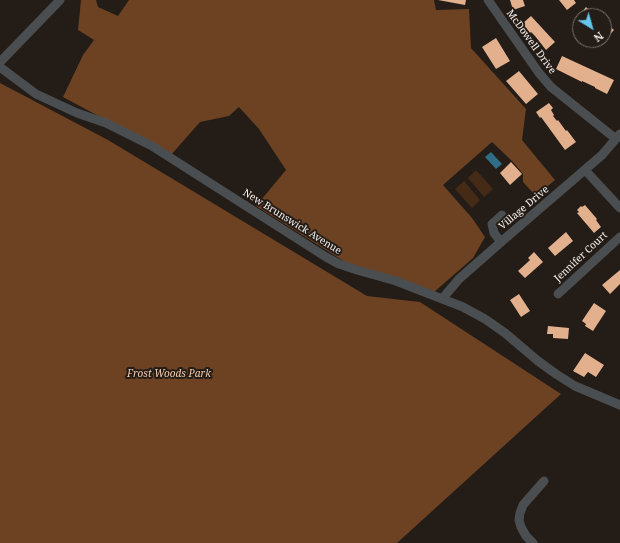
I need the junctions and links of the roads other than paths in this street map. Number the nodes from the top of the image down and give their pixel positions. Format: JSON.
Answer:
{"nodes":[{"id":1,"x":60,"y":0,"type":"edge"},
{"id":2,"x":488,"y":0,"type":"edge"},
{"id":3,"x":0,"y":62,"type":"edge"},
{"id":4,"x":0,"y":66,"type":"edge"},
{"id":5,"x":618,"y":136,"type":"edge"},
{"id":6,"x":585,"y":170,"type":"junction"},
{"id":7,"x":620,"y":208,"type":"edge"},
{"id":8,"x":502,"y":214,"type":"dead end"},
{"id":9,"x":620,"y":237,"type":"edge"},
{"id":10,"x":501,"y":242,"type":"junction"},
{"id":11,"x":558,"y":294,"type":"dead end"},
{"id":12,"x":442,"y":299,"type":"junction"},
{"id":13,"x":620,"y":405,"type":"edge"},
{"id":14,"x":544,"y":481,"type":"dead end"},
{"id":15,"x":533,"y":543,"type":"edge"}],
"edges":[{"from":1,"to":3,"type":"street"},
{"from":2,"to":5,"type":"street","name":"McDowell Drive"},
{"from":4,"to":12,"type":"street","name":"New Brunswick Avenue"},
{"from":5,"to":6,"type":"street","name":"Village Drive"},
{"from":6,"to":7,"type":"street"},
{"from":6,"to":10,"type":"street","name":"Village Drive"},
{"from":8,"to":10,"type":"street"},
{"from":9,"to":11,"type":"street","name":"Jennifer Court"},
{"from":10,"to":12,"type":"street","name":"Village Drive"},
{"from":12,"to":13,"type":"street","name":"New Brunswick Avenue"},
{"from":14,"to":15,"type":"street"}]}
